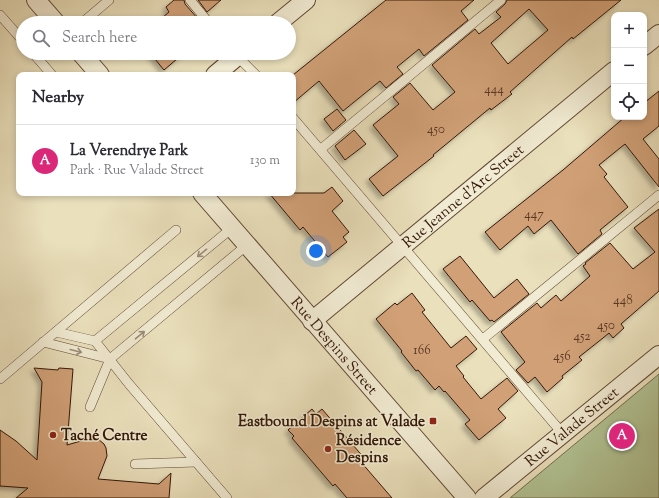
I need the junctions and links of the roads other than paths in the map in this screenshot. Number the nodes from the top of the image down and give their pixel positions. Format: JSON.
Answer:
{"nodes":[{"id":1,"x":36,"y":0,"type":"edge"},
{"id":2,"x":109,"y":0,"type":"edge"},
{"id":3,"x":190,"y":0,"type":"edge"},
{"id":4,"x":306,"y":0,"type":"edge"},
{"id":5,"x":501,"y":0,"type":"edge"},
{"id":6,"x":0,"y":15,"type":"edge"},
{"id":7,"x":50,"y":16,"type":"edge"},
{"id":8,"x":90,"y":16,"type":"edge"},
{"id":9,"x":203,"y":16,"type":"edge"},
{"id":10,"x":287,"y":16,"type":"edge"},
{"id":11,"x":16,"y":33,"type":"edge"},
{"id":12,"x":659,"y":34,"type":"edge"},
{"id":13,"x":647,"y":44,"type":"edge"},
{"id":14,"x":39,"y":60,"type":"edge"},
{"id":15,"x":88,"y":60,"type":"edge"},
{"id":16,"x":231,"y":60,"type":"edge"},
{"id":17,"x":243,"y":60,"type":"edge"},
{"id":18,"x":49,"y":72,"type":"edge"},
{"id":19,"x":98,"y":72,"type":"edge"},
{"id":20,"x":218,"y":72,"type":"edge"},
{"id":21,"x":253,"y":72,"type":"edge"},
{"id":22,"x":611,"y":73,"type":"edge"},
{"id":23,"x":296,"y":121,"type":"edge"},
{"id":24,"x":321,"y":149,"type":"junction"},
{"id":25,"x":205,"y":196,"type":"edge"},
{"id":26,"x":659,"y":196,"type":"edge"},
{"id":27,"x":232,"y":228,"type":"junction"},
{"id":28,"x":176,"y":230,"type":"dead end"},
{"id":29,"x":403,"y":245,"type":"junction"},
{"id":30,"x":247,"y":246,"type":"junction"},
{"id":31,"x":312,"y":320,"type":"junction"},
{"id":32,"x":56,"y":332,"type":"junction"},
{"id":33,"x":483,"y":339,"type":"junction"},
{"id":34,"x":95,"y":341,"type":"junction"},
{"id":35,"x":43,"y":342,"type":"junction"},
{"id":36,"x":659,"y":355,"type":"edge"},
{"id":37,"x":110,"y":360,"type":"junction"},
{"id":38,"x":0,"y":379,"type":"edge"},
{"id":39,"x":90,"y":407,"type":"dead end"},
{"id":40,"x":563,"y":434,"type":"junction"},
{"id":41,"x":196,"y":462,"type":"junction"},
{"id":42,"x":135,"y":464,"type":"dead end"},
{"id":43,"x":227,"y":498,"type":"edge"},
{"id":44,"x":467,"y":498,"type":"edge"},
{"id":45,"x":484,"y":498,"type":"edge"}],
"edges":[{"from":1,"to":7,"type":"street"},
{"from":2,"to":8,"type":"lane"},
{"from":3,"to":9,"type":"lane"},
{"from":4,"to":10,"type":"street"},
{"from":5,"to":24,"type":"lane"},
{"from":6,"to":11,"type":"lane"},
{"from":12,"to":13,"type":"street"},
{"from":14,"to":18,"type":"lane"},
{"from":15,"to":19,"type":"street"},
{"from":16,"to":20,"type":"street"},
{"from":17,"to":21,"type":"lane"},
{"from":22,"to":29,"type":"street","name":"Rue Jeanne d'Arc Street"},
{"from":23,"to":24,"type":"lane"},
{"from":24,"to":29,"type":"lane"},
{"from":25,"to":27,"type":"street","name":"Rue Despins Street"},
{"from":26,"to":33,"type":"lane"},
{"from":27,"to":30,"type":"street","name":"Rue Despins Street"},
{"from":27,"to":34,"type":"lane","one_way":true},
{"from":28,"to":32,"type":"lane"},
{"from":29,"to":31,"type":"street","name":"Rue Jeanne d'Arc Street"},
{"from":29,"to":33,"type":"lane"},
{"from":30,"to":31,"type":"street","name":"Rue Despins Street"},
{"from":37,"to":30,"type":"lane","one_way":true},
{"from":31,"to":44,"type":"street","name":"Rue Despins Street"},
{"from":32,"to":34,"type":"lane"},
{"from":32,"to":35,"type":"lane"},
{"from":33,"to":40,"type":"lane"},
{"from":34,"to":37,"type":"lane"},
{"from":35,"to":37,"type":"lane","one_way":true},
{"from":35,"to":38,"type":"lane"},
{"from":36,"to":40,"type":"street","name":"Rue Valade Street"},
{"from":37,"to":39,"type":"lane"},
{"from":37,"to":41,"type":"lane"},
{"from":40,"to":45,"type":"street","name":"Rue Valade Street"},
{"from":41,"to":42,"type":"lane"},
{"from":41,"to":43,"type":"lane"}]}
